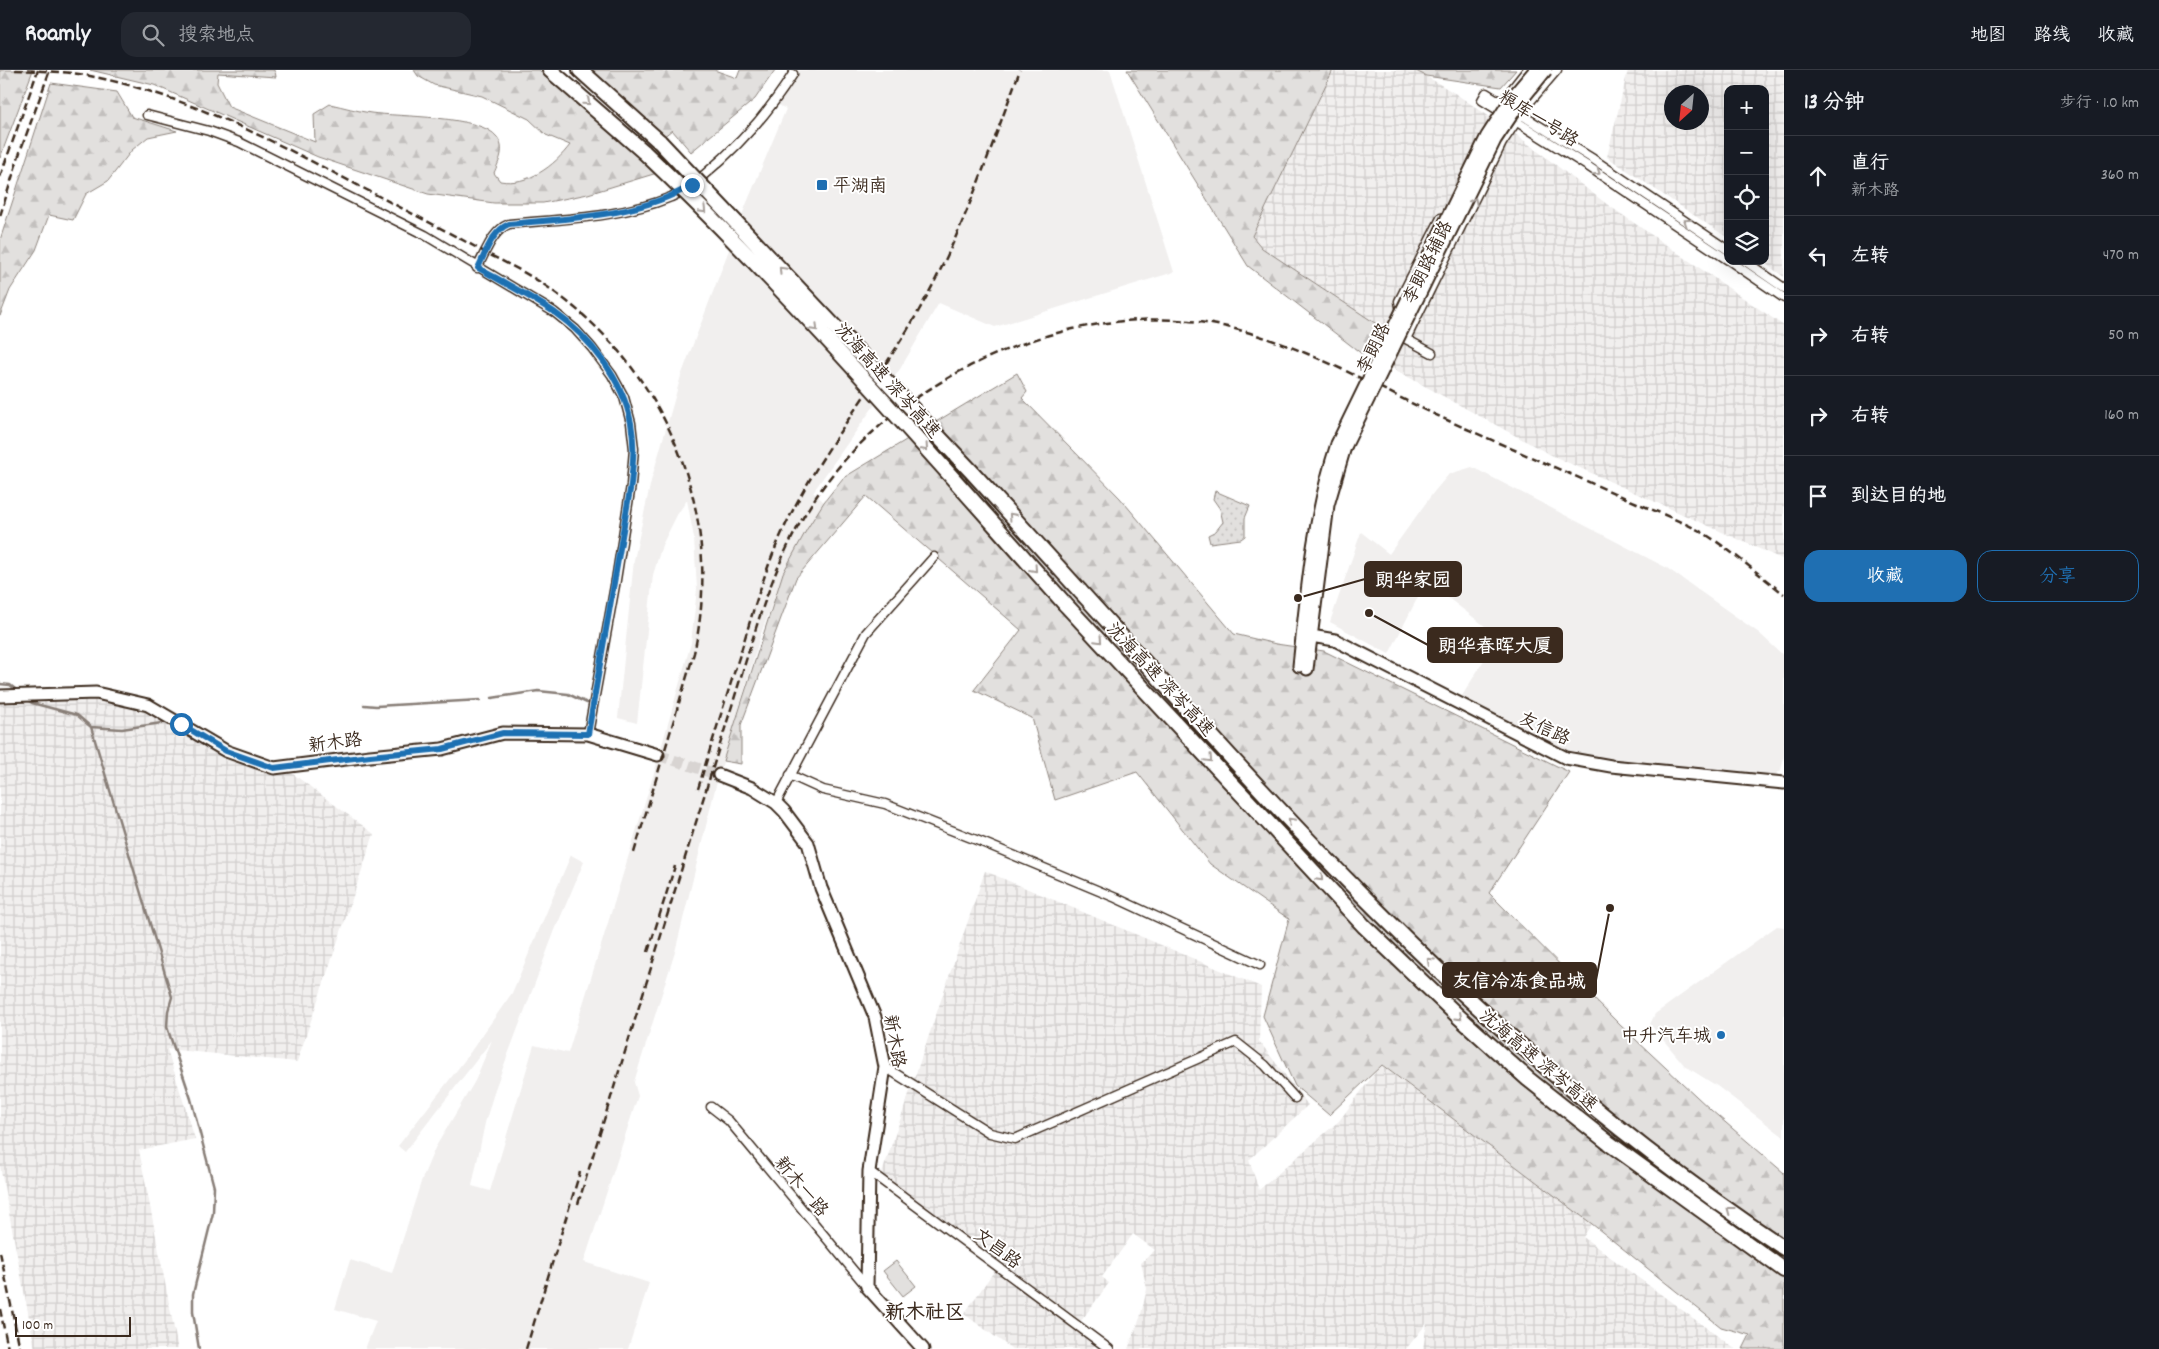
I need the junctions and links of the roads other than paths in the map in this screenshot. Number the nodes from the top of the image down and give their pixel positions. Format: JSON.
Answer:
{"nodes":[{"id":1,"x":550,"y":70,"type":"edge"},
{"id":2,"x":580,"y":70,"type":"edge"},
{"id":3,"x":1527,"y":70,"type":"edge"},
{"id":4,"x":1535,"y":70,"type":"edge"},
{"id":5,"x":1546,"y":70,"type":"edge"},
{"id":6,"x":1556,"y":70,"type":"edge"},
{"id":7,"x":793,"y":74,"type":"dead end"},
{"id":8,"x":1500,"y":107,"type":"junction"},
{"id":9,"x":147,"y":116,"type":"dead end"},
{"id":10,"x":1518,"y":119,"type":"junction"},
{"id":11,"x":1724,"y":247,"type":"edge"},
{"id":12,"x":1724,"y":257,"type":"edge"},
{"id":13,"x":1736,"y":265,"type":"edge"},
{"id":14,"x":1751,"y":265,"type":"edge"},
{"id":15,"x":478,"y":268,"type":"junction"},
{"id":16,"x":1784,"y":288,"type":"edge"},
{"id":17,"x":1784,"y":298,"type":"edge"},
{"id":18,"x":1406,"y":339,"type":"junction"},
{"id":19,"x":1432,"y":353,"type":"dead end"},
{"id":20,"x":1341,"y":445,"type":"junction"},
{"id":21,"x":934,"y":557,"type":"dead end"},
{"id":22,"x":1311,"y":632,"type":"junction"},
{"id":23,"x":5,"y":696,"type":"edge"},
{"id":24,"x":588,"y":734,"type":"junction"},
{"id":25,"x":658,"y":755,"type":"tunnel mouth"},
{"id":26,"x":719,"y":775,"type":"tunnel mouth"},
{"id":27,"x":790,"y":775,"type":"junction"},
{"id":28,"x":1784,"y":776,"type":"edge"},
{"id":29,"x":1784,"y":783,"type":"edge"},
{"id":30,"x":776,"y":803,"type":"junction"},
{"id":31,"x":1260,"y":965,"type":"dead end"},
{"id":32,"x":885,"y":1067,"type":"junction"},
{"id":33,"x":1295,"y":1098,"type":"dead end"},
{"id":34,"x":711,"y":1107,"type":"dead end"},
{"id":35,"x":869,"y":1171,"type":"junction"},
{"id":36,"x":1784,"y":1247,"type":"edge"},
{"id":37,"x":1784,"y":1270,"type":"edge"},
{"id":38,"x":867,"y":1287,"type":"junction"},
{"id":39,"x":923,"y":1349,"type":"edge"},
{"id":40,"x":1109,"y":1349,"type":"edge"}],
"edges":[{"from":1,"to":37,"type":"highway","name":"沈海高速 深岑高速","one_way":true,"bridge":true},
{"from":36,"to":2,"type":"highway","name":"沈海高速 深岑高速","one_way":true,"bridge":true},
{"from":3,"to":8,"type":"street","name":"李朗路辅路"},
{"from":4,"to":20,"type":"street","name":"李朗路","bridge":true},
{"from":5,"to":20,"type":"street","name":"李朗路","bridge":true},
{"from":6,"to":10,"type":"street","name":"李朗路辅路"},
{"from":7,"to":15,"type":"street"},
{"from":8,"to":10,"type":"street","name":"粮库一号路"},
{"from":8,"to":18,"type":"street","name":"李朗路辅路"},
{"from":9,"to":15,"type":"street"},
{"from":11,"to":10,"type":"street","name":"粮库一号路","one_way":true},
{"from":10,"to":12,"type":"street","name":"粮库一号路","one_way":true},
{"from":18,"to":10,"type":"street","name":"李朗路辅路","one_way":true},
{"from":13,"to":17,"type":"street","name":"粮库一号路"},
{"from":14,"to":16,"type":"street"},
{"from":15,"to":24,"type":"street"},
{"from":18,"to":19,"type":"street"},
{"from":20,"to":22,"type":"street","name":"李朗路"},
{"from":20,"to":22,"type":"street","name":"李朗路"},
{"from":21,"to":27,"type":"street"},
{"from":22,"to":28,"type":"street","name":"友信路"},
{"from":22,"to":29,"type":"street","name":"友信路"},
{"from":23,"to":24,"type":"street","name":"新木路"},
{"from":24,"to":25,"type":"street","name":"新木路"},
{"from":26,"to":30,"type":"street","name":"新木路"},
{"from":27,"to":30,"type":"street"},
{"from":27,"to":31,"type":"street"},
{"from":30,"to":32,"type":"street","name":"新木路"},
{"from":32,"to":33,"type":"street"},
{"from":32,"to":35,"type":"street","name":"新木路"},
{"from":34,"to":38,"type":"street","name":"新木一路"},
{"from":35,"to":38,"type":"street","name":"新木路"},
{"from":35,"to":40,"type":"street","name":"文昌路"},
{"from":38,"to":39,"type":"street"}]}
